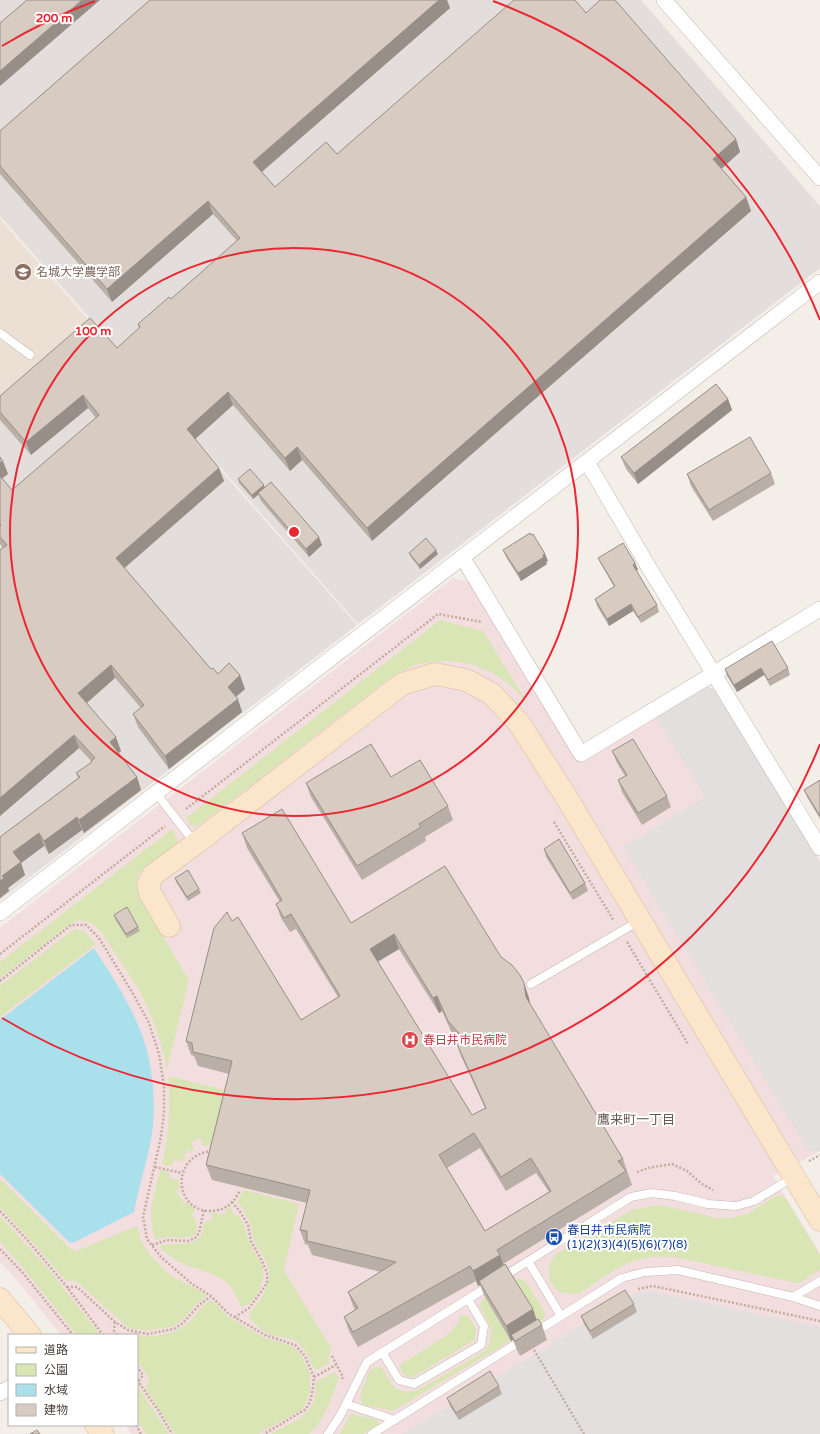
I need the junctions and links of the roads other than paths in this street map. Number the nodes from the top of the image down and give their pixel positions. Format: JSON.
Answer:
{"nodes":[{"id":1,"x":664,"y":0,"type":"edge"},
{"id":2,"x":820,"y":178,"type":"edge"},
{"id":3,"x":820,"y":282,"type":"edge"},
{"id":4,"x":0,"y":333,"type":"edge"},
{"id":5,"x":30,"y":355,"type":"dead end"},
{"id":6,"x":588,"y":462,"type":"junction"},
{"id":7,"x":463,"y":558,"type":"junction"},
{"id":8,"x":820,"y":609,"type":"edge"},
{"id":9,"x":714,"y":673,"type":"junction"},
{"id":10,"x":156,"y":793,"type":"junction"},
{"id":11,"x":195,"y":844,"type":"junction"},
{"id":12,"x":820,"y":848,"type":"edge"},
{"id":13,"x":0,"y":913,"type":"edge"},
{"id":14,"x":640,"y":920,"type":"junction"},
{"id":15,"x":169,"y":926,"type":"dead end"},
{"id":16,"x":531,"y":984,"type":"dead end"},
{"id":17,"x":803,"y":1172,"type":"junction"},
{"id":18,"x":820,"y":1220,"type":"edge"},
{"id":19,"x":528,"y":1261,"type":"junction"},
{"id":20,"x":820,"y":1281,"type":"edge"},
{"id":21,"x":793,"y":1298,"type":"junction"},
{"id":22,"x":0,"y":1299,"type":"edge"},
{"id":23,"x":468,"y":1299,"type":"junction"},
{"id":24,"x":820,"y":1306,"type":"edge"},
{"id":25,"x":561,"y":1316,"type":"junction"},
{"id":26,"x":29,"y":1334,"type":"edge"},
{"id":27,"x":382,"y":1352,"type":"junction"},
{"id":28,"x":346,"y":1404,"type":"junction"},
{"id":29,"x":395,"y":1420,"type":"junction"},
{"id":30,"x":97,"y":1426,"type":"edge"},
{"id":31,"x":103,"y":1434,"type":"edge"},
{"id":32,"x":328,"y":1434,"type":"edge"},
{"id":33,"x":372,"y":1434,"type":"edge"}],
"edges":[{"from":1,"to":2,"type":"street"},
{"from":3,"to":6,"type":"street"},
{"from":4,"to":5,"type":"lane"},
{"from":6,"to":7,"type":"street"},
{"from":6,"to":9,"type":"street"},
{"from":7,"to":9,"type":"street"},
{"from":7,"to":10,"type":"street"},
{"from":8,"to":9,"type":"street"},
{"from":9,"to":12,"type":"street"},
{"from":10,"to":11,"type":"lane"},
{"from":10,"to":13,"type":"street"},
{"from":11,"to":14,"type":"street"},
{"from":11,"to":15,"type":"street"},
{"from":14,"to":16,"type":"lane"},
{"from":14,"to":17,"type":"street"},
{"from":17,"to":18,"type":"street"},
{"from":17,"to":19,"type":"lane"},
{"from":19,"to":23,"type":"lane"},
{"from":19,"to":25,"type":"lane"},
{"from":20,"to":21,"type":"lane"},
{"from":21,"to":24,"type":"lane"},
{"from":21,"to":25,"type":"lane"},
{"from":22,"to":26,"type":"street"},
{"from":23,"to":27,"type":"lane"},
{"from":23,"to":27,"type":"lane"},
{"from":25,"to":29,"type":"lane"},
{"from":27,"to":28,"type":"lane"},
{"from":28,"to":29,"type":"lane"},
{"from":28,"to":32,"type":"lane"},
{"from":29,"to":33,"type":"lane"},
{"from":30,"to":31,"type":"street"}]}
